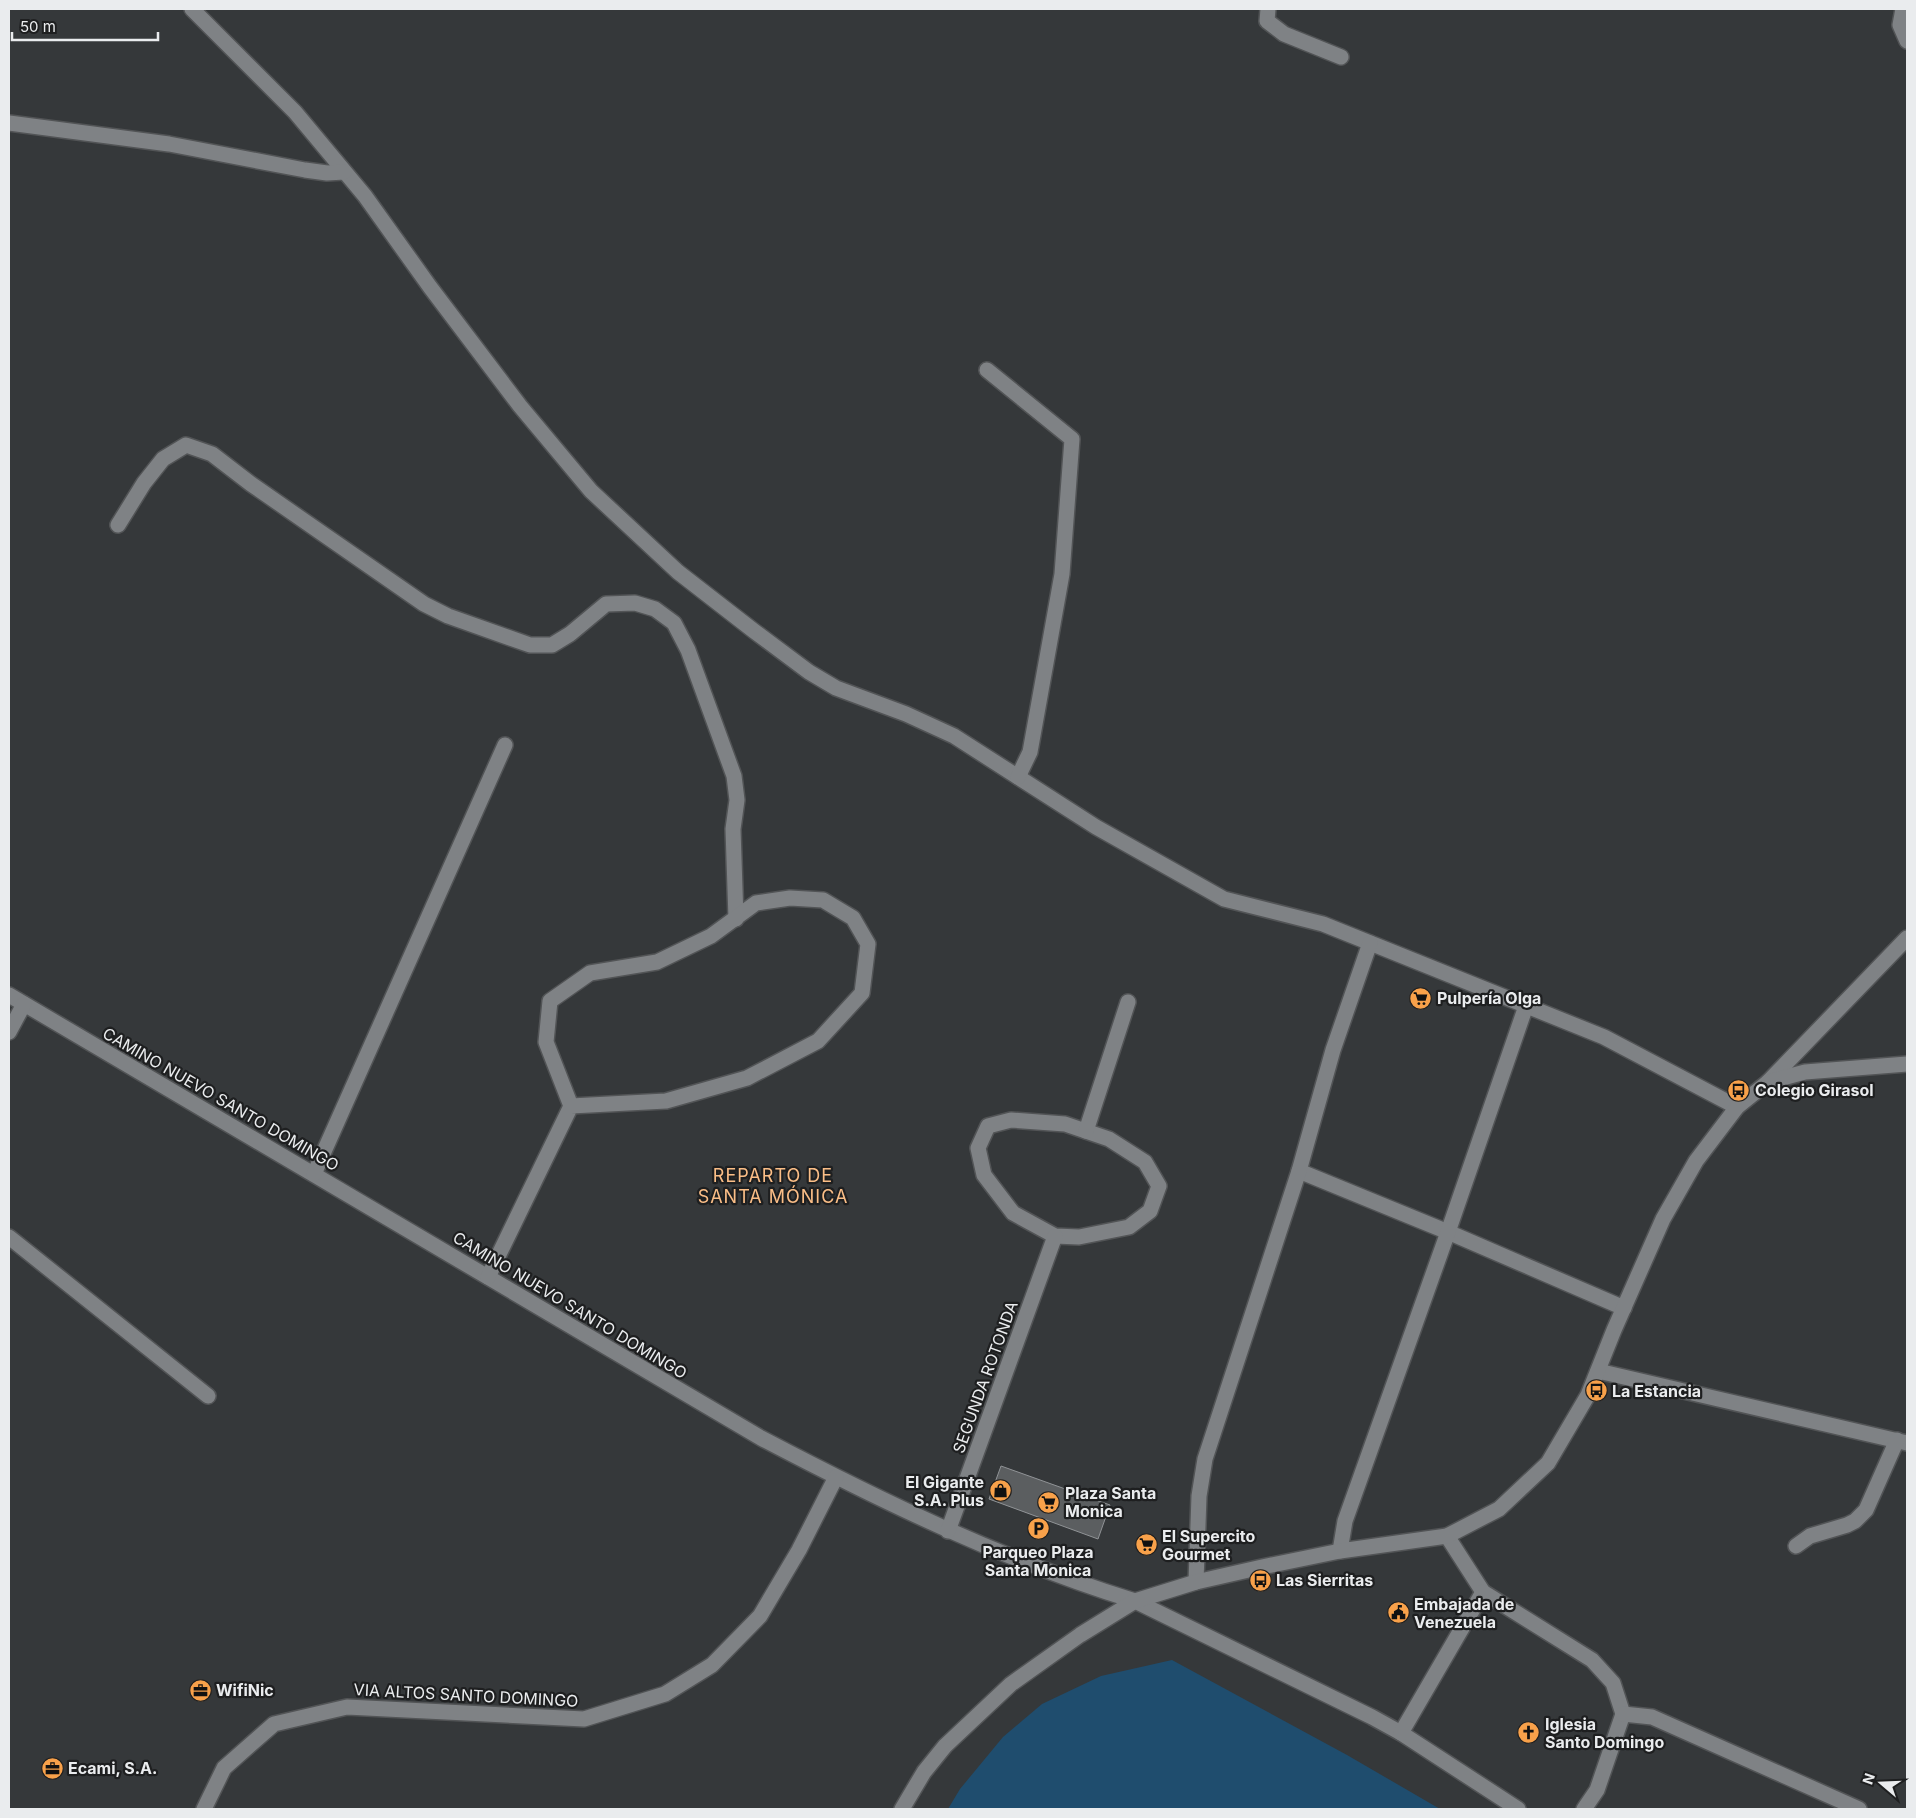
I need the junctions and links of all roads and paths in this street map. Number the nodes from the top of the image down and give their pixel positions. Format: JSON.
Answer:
{"nodes":[{"id":1,"x":192,"y":9,"type":"edge"},
{"id":2,"x":1268,"y":9,"type":"edge"},
{"id":3,"x":1903,"y":9,"type":"edge"},
{"id":4,"x":1907,"y":41,"type":"edge"},
{"id":5,"x":1341,"y":57,"type":"dead end"},
{"id":6,"x":9,"y":123,"type":"edge"},
{"id":7,"x":344,"y":172,"type":"junction"},
{"id":8,"x":987,"y":370,"type":"dead end"},
{"id":9,"x":118,"y":525,"type":"dead end"},
{"id":10,"x":505,"y":745,"type":"dead end"},
{"id":11,"x":1018,"y":778,"type":"junction"},
{"id":12,"x":736,"y":919,"type":"junction"},
{"id":13,"x":1907,"y":938,"type":"edge"},
{"id":14,"x":1370,"y":943,"type":"junction"},
{"id":15,"x":9,"y":995,"type":"edge"},
{"id":16,"x":1128,"y":1002,"type":"dead end"},
{"id":17,"x":24,"y":1004,"type":"junction"},
{"id":18,"x":1526,"y":1006,"type":"junction"},
{"id":19,"x":9,"y":1032,"type":"edge"},
{"id":20,"x":1907,"y":1064,"type":"edge"},
{"id":21,"x":1768,"y":1082,"type":"junction"},
{"id":22,"x":572,"y":1106,"type":"junction"},
{"id":23,"x":1737,"y":1107,"type":"junction"},
{"id":24,"x":1086,"y":1131,"type":"junction"},
{"id":25,"x":1299,"y":1171,"type":"junction"},
{"id":26,"x":314,"y":1174,"type":"junction"},
{"id":27,"x":1448,"y":1232,"type":"junction"},
{"id":28,"x":1054,"y":1236,"type":"junction"},
{"id":29,"x":9,"y":1237,"type":"edge"},
{"id":30,"x":488,"y":1277,"type":"junction"},
{"id":31,"x":1624,"y":1308,"type":"junction"},
{"id":32,"x":1598,"y":1371,"type":"junction"},
{"id":33,"x":208,"y":1396,"type":"dead end"},
{"id":34,"x":1902,"y":1442,"type":"edge"},
{"id":35,"x":836,"y":1477,"type":"junction"},
{"id":36,"x":948,"y":1531,"type":"junction"},
{"id":37,"x":1447,"y":1536,"type":"junction"},
{"id":38,"x":1796,"y":1546,"type":"dead end"},
{"id":39,"x":1340,"y":1551,"type":"junction"},
{"id":40,"x":1196,"y":1582,"type":"junction"},
{"id":41,"x":1483,"y":1592,"type":"junction"},
{"id":42,"x":1136,"y":1600,"type":"junction"},
{"id":43,"x":1623,"y":1714,"type":"junction"},
{"id":44,"x":1400,"y":1732,"type":"junction"},
{"id":45,"x":204,"y":1809,"type":"edge"},
{"id":46,"x":902,"y":1809,"type":"edge"},
{"id":47,"x":1518,"y":1809,"type":"edge"},
{"id":48,"x":1584,"y":1809,"type":"edge"},
{"id":49,"x":1860,"y":1809,"type":"edge"}],
"edges":[{"from":1,"to":7,"type":"street"},
{"from":2,"to":5,"type":"street"},
{"from":3,"to":4,"type":"street"},
{"from":6,"to":7,"type":"street"},
{"from":7,"to":11,"type":"street"},
{"from":8,"to":11,"type":"street"},
{"from":9,"to":12,"type":"street"},
{"from":10,"to":26,"type":"street"},
{"from":11,"to":14,"type":"street"},
{"from":12,"to":22,"type":"street"},
{"from":12,"to":22,"type":"street"},
{"from":13,"to":21,"type":"street"},
{"from":14,"to":18,"type":"street"},
{"from":14,"to":25,"type":"street"},
{"from":15,"to":17,"type":"street","name":"CAMINO NUEVO SANTO DOMINGO"},
{"from":16,"to":24,"type":"street"},
{"from":17,"to":19,"type":"street"},
{"from":17,"to":26,"type":"street","name":"CAMINO NUEVO SANTO DOMINGO"},
{"from":18,"to":23,"type":"street"},
{"from":18,"to":27,"type":"street"},
{"from":20,"to":21,"type":"street"},
{"from":21,"to":23,"type":"street"},
{"from":22,"to":30,"type":"street"},
{"from":23,"to":31,"type":"street"},
{"from":24,"to":28,"type":"street"},
{"from":24,"to":28,"type":"street"},
{"from":25,"to":27,"type":"street"},
{"from":25,"to":40,"type":"street"},
{"from":26,"to":30,"type":"street","name":"CAMINO NUEVO SANTO DOMINGO"},
{"from":27,"to":31,"type":"street"},
{"from":27,"to":39,"type":"street"},
{"from":28,"to":36,"type":"street","name":"SEGUNDA ROTONDA"},
{"from":29,"to":33,"type":"street"},
{"from":30,"to":35,"type":"street","name":"CAMINO NUEVO SANTO DOMINGO"},
{"from":31,"to":32,"type":"street"},
{"from":32,"to":34,"type":"street"},
{"from":32,"to":37,"type":"street"},
{"from":34,"to":38,"type":"street"},
{"from":35,"to":36,"type":"street","name":"CAMINO NUEVO SANTO DOMINGO"},
{"from":35,"to":45,"type":"street","name":"VIA ALTOS SANTO DOMINGO"},
{"from":36,"to":42,"type":"street","name":"CAMINO NUEVO SANTO DOMINGO"},
{"from":37,"to":39,"type":"street"},
{"from":37,"to":41,"type":"street"},
{"from":39,"to":40,"type":"street"},
{"from":40,"to":42,"type":"street"},
{"from":41,"to":43,"type":"street"},
{"from":41,"to":44,"type":"street"},
{"from":42,"to":44,"type":"street","name":"CAMINO NUEVO SANTO DOMINGO"},
{"from":42,"to":46,"type":"street"},
{"from":43,"to":48,"type":"street"},
{"from":43,"to":49,"type":"street"},
{"from":44,"to":47,"type":"street","name":"CAMINO NUEVO SANTO DOMINGO"}]}
